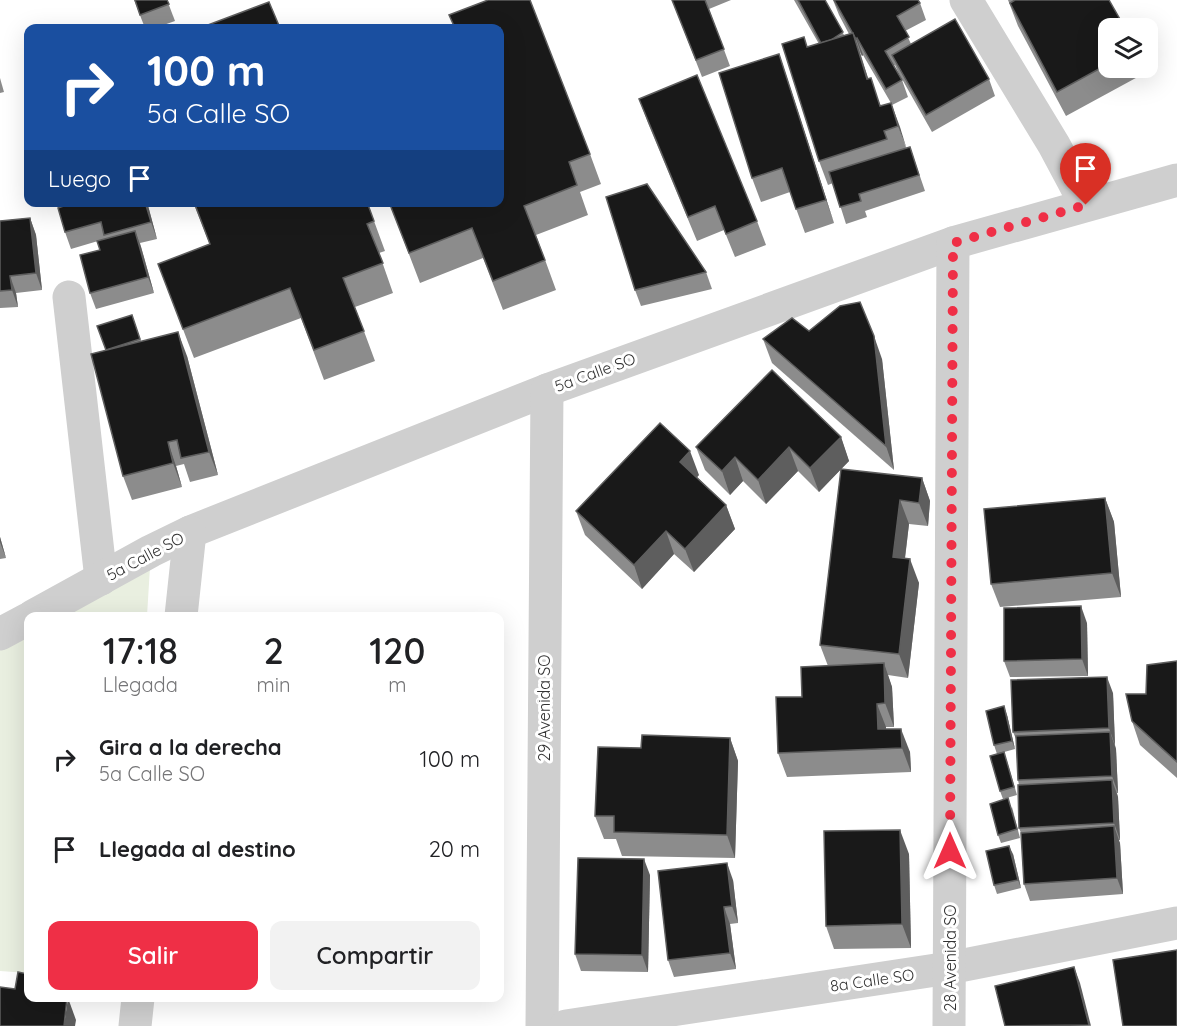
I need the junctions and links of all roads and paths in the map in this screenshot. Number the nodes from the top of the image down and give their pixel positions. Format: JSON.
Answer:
{"nodes":[{"id":1,"x":966,"y":0,"type":"edge"},
{"id":2,"x":1177,"y":180,"type":"edge"},
{"id":3,"x":1086,"y":205,"type":"junction"},
{"id":4,"x":953,"y":243,"type":"junction"},
{"id":5,"x":69,"y":297,"type":"dead end"},
{"id":6,"x":546,"y":390,"type":"junction"},
{"id":7,"x":190,"y":532,"type":"junction"},
{"id":8,"x":101,"y":579,"type":"junction"},
{"id":9,"x":40,"y":612,"type":"edge"},
{"id":10,"x":181,"y":612,"type":"edge"},
{"id":11,"x":24,"y":621,"type":"edge"},
{"id":12,"x":0,"y":634,"type":"edge"},
{"id":13,"x":1177,"y":923,"type":"edge"},
{"id":14,"x":950,"y":968,"type":"junction"},
{"id":15,"x":138,"y":1002,"type":"edge"},
{"id":16,"x":135,"y":1026,"type":"edge"},
{"id":17,"x":542,"y":1026,"type":"edge"},
{"id":18,"x":566,"y":1026,"type":"edge"},
{"id":19,"x":949,"y":1026,"type":"edge"}],
"edges":[{"from":1,"to":3,"type":"street"},
{"from":2,"to":3,"type":"street","name":"5a Calle SO"},
{"from":3,"to":4,"type":"street","name":"5a Calle SO"},
{"from":4,"to":6,"type":"street","name":"5a Calle SO"},
{"from":4,"to":14,"type":"street","name":"28 Avenida SO"},
{"from":5,"to":8,"type":"street"},
{"from":6,"to":7,"type":"street","name":"5a Calle SO"},
{"from":6,"to":17,"type":"street","name":"29 Avenida SO"},
{"from":7,"to":8,"type":"street","name":"5a Calle SO"},
{"from":7,"to":10,"type":"street"},
{"from":8,"to":9,"type":"street","name":"5a Calle SO"},
{"from":11,"to":12,"type":"street"},
{"from":13,"to":14,"type":"street","name":"8a Calle SO"},
{"from":14,"to":18,"type":"street","name":"8a Calle SO"},
{"from":14,"to":19,"type":"street","name":"28 Avenida SO"},
{"from":15,"to":16,"type":"street"}]}
